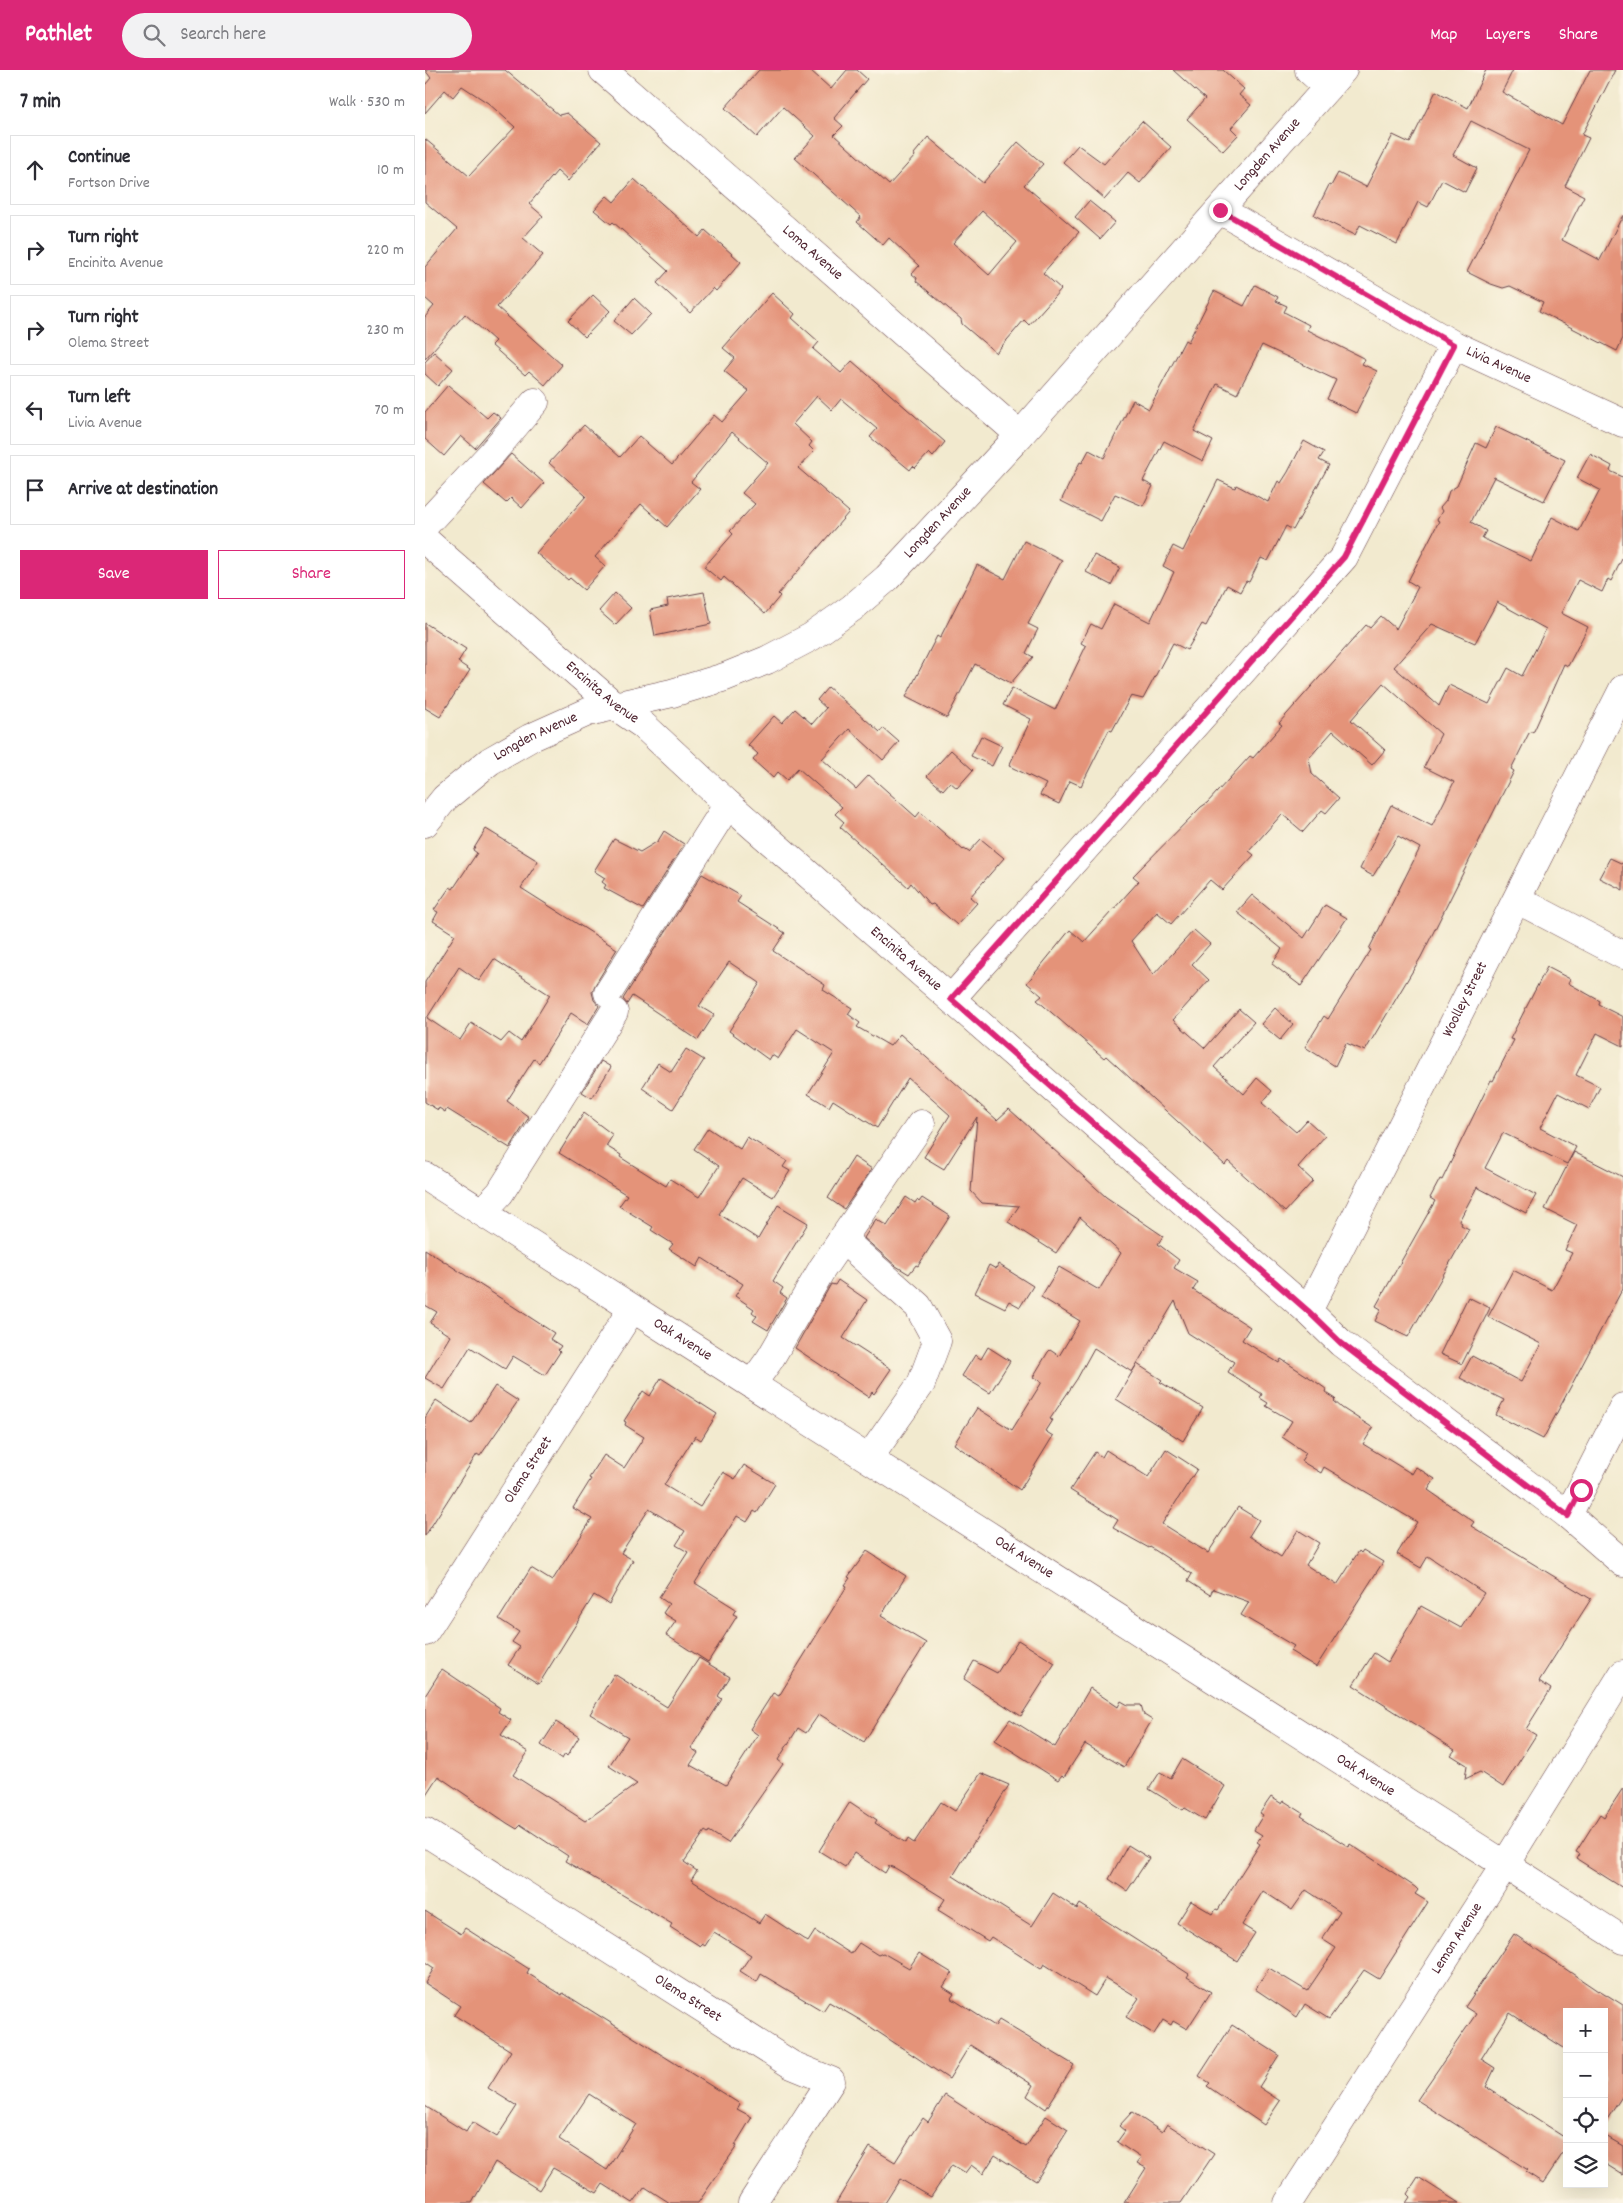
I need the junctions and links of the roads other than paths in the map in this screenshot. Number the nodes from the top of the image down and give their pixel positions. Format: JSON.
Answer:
{"nodes":[{"id":1,"x":603,"y":70,"type":"edge"},
{"id":2,"x":1327,"y":76,"type":"edge"},
{"id":3,"x":1220,"y":210,"type":"junction"},
{"id":4,"x":1454,"y":345,"type":"junction"},
{"id":5,"x":535,"y":402,"type":"dead end"},
{"id":6,"x":1623,"y":423,"type":"edge"},
{"id":7,"x":1020,"y":436,"type":"junction"},
{"id":8,"x":425,"y":525,"type":"edge"},
{"id":9,"x":425,"y":540,"type":"edge"},
{"id":10,"x":1623,"y":689,"type":"edge"},
{"id":11,"x":615,"y":706,"type":"junction"},
{"id":12,"x":728,"y":804,"type":"junction"},
{"id":13,"x":425,"y":823,"type":"edge"},
{"id":14,"x":1518,"y":900,"type":"junction"},
{"id":15,"x":1623,"y":955,"type":"edge"},
{"id":16,"x":951,"y":999,"type":"junction"},
{"id":17,"x":921,"y":1124,"type":"dead end"},
{"id":18,"x":429,"y":1186,"type":"edge"},
{"id":19,"x":482,"y":1212,"type":"junction"},
{"id":20,"x":842,"y":1239,"type":"junction"},
{"id":21,"x":632,"y":1308,"type":"junction"},
{"id":22,"x":1308,"y":1311,"type":"junction"},
{"id":23,"x":751,"y":1384,"type":"junction"},
{"id":24,"x":1623,"y":1407,"type":"edge"},
{"id":25,"x":869,"y":1458,"type":"junction"},
{"id":26,"x":1568,"y":1516,"type":"junction"},
{"id":27,"x":1623,"y":1563,"type":"edge"},
{"id":28,"x":425,"y":1632,"type":"edge"},
{"id":29,"x":1623,"y":1674,"type":"edge"},
{"id":30,"x":425,"y":1832,"type":"edge"},
{"id":31,"x":1505,"y":1866,"type":"junction"},
{"id":32,"x":1623,"y":1940,"type":"edge"},
{"id":33,"x":752,"y":2203,"type":"edge"},
{"id":34,"x":1288,"y":2203,"type":"edge"}],
"edges":[{"from":1,"to":7,"type":"street","name":"Loma Avenue"},
{"from":2,"to":3,"type":"street","name":"Longden Avenue"},
{"from":3,"to":4,"type":"street","name":"Livia Avenue"},
{"from":3,"to":7,"type":"street","name":"Longden Avenue"},
{"from":4,"to":6,"type":"street","name":"Livia Avenue"},
{"from":4,"to":16,"type":"street"},
{"from":5,"to":8,"type":"street"},
{"from":7,"to":11,"type":"street","name":"Longden Avenue"},
{"from":9,"to":11,"type":"street","name":"Encinita Avenue"},
{"from":10,"to":14,"type":"street","name":"Woolley Street"},
{"from":11,"to":12,"type":"street","name":"Encinita Avenue"},
{"from":11,"to":13,"type":"street","name":"Longden Avenue"},
{"from":12,"to":16,"type":"street","name":"Encinita Avenue"},
{"from":12,"to":19,"type":"street"},
{"from":14,"to":15,"type":"street"},
{"from":14,"to":22,"type":"street","name":"Woolley Street"},
{"from":16,"to":22,"type":"street","name":"Encinita Avenue"},
{"from":17,"to":20,"type":"street"},
{"from":18,"to":19,"type":"street","name":"Oak Avenue"},
{"from":19,"to":21,"type":"street","name":"Oak Avenue"},
{"from":20,"to":23,"type":"street"},
{"from":20,"to":25,"type":"street"},
{"from":21,"to":23,"type":"street","name":"Oak Avenue"},
{"from":21,"to":28,"type":"street","name":"Olema Street"},
{"from":22,"to":26,"type":"street","name":"Encinita Avenue"},
{"from":23,"to":25,"type":"street","name":"Oak Avenue"},
{"from":24,"to":26,"type":"street"},
{"from":25,"to":31,"type":"street","name":"Oak Avenue"},
{"from":26,"to":27,"type":"street","name":"Encinita Avenue"},
{"from":29,"to":31,"type":"street","name":"Lemon Avenue"},
{"from":30,"to":33,"type":"street","name":"Olema Street"},
{"from":31,"to":32,"type":"street","name":"Oak Avenue"},
{"from":31,"to":34,"type":"street","name":"Lemon Avenue"}]}
